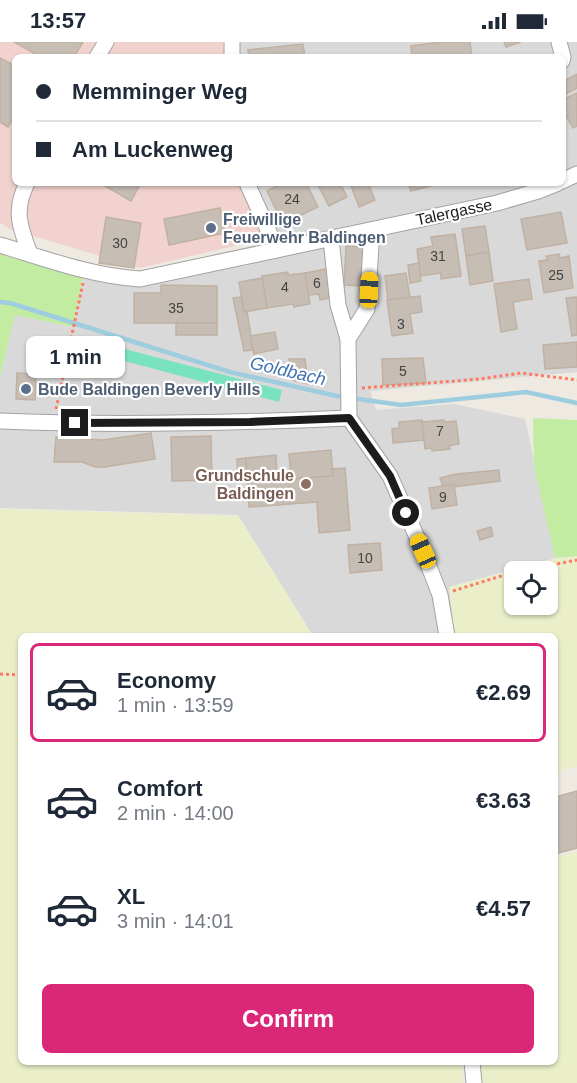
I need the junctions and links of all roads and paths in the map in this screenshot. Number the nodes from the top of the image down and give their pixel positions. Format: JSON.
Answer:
{"nodes":[{"id":1,"x":25,"y":186,"type":"edge"},
{"id":2,"x":248,"y":186,"type":"edge"},
{"id":3,"x":550,"y":186,"type":"edge"},
{"id":4,"x":372,"y":230,"type":"junction"},
{"id":5,"x":331,"y":239,"type":"junction"},
{"id":6,"x":0,"y":245,"type":"edge"},
{"id":7,"x":277,"y":250,"type":"junction"},
{"id":8,"x":30,"y":254,"type":"junction"},
{"id":9,"x":86,"y":270,"type":"junction"},
{"id":10,"x":348,"y":339,"type":"junction"},
{"id":11,"x":577,"y":380,"type":"edge"},
{"id":12,"x":348,"y":387,"type":"junction"},
{"id":13,"x":349,"y":414,"type":"junction"},
{"id":14,"x":0,"y":421,"type":"edge"},
{"id":15,"x":53,"y":423,"type":"junction"},
{"id":16,"x":577,"y":560,"type":"edge"},
{"id":17,"x":558,"y":564,"type":"edge"},
{"id":18,"x":504,"y":575,"type":"edge"},
{"id":19,"x":440,"y":595,"type":"junction"},
{"id":20,"x":446,"y":633,"type":"edge"},
{"id":21,"x":0,"y":674,"type":"edge"},
{"id":22,"x":18,"y":675,"type":"edge"},
{"id":23,"x":472,"y":1065,"type":"edge"},
{"id":24,"x":474,"y":1083,"type":"edge"}],
"edges":[{"from":1,"to":8,"type":"street"},
{"from":2,"to":7,"type":"street"},
{"from":3,"to":4,"type":"street","name":"Talergasse"},
{"from":4,"to":5,"type":"street","name":"Talergasse"},
{"from":4,"to":10,"type":"street"},
{"from":5,"to":7,"type":"street","name":"Talergasse"},
{"from":5,"to":10,"type":"street"},
{"from":6,"to":8,"type":"street","name":"Talergasse"},
{"from":7,"to":9,"type":"street","name":"Talergasse"},
{"from":8,"to":9,"type":"street","name":"Talergasse"},
{"from":9,"to":15,"type":"path"},
{"from":10,"to":12,"type":"street"},
{"from":11,"to":12,"type":"path"},
{"from":12,"to":13,"type":"street"},
{"from":13,"to":15,"type":"street"},
{"from":13,"to":19,"type":"street"},
{"from":14,"to":15,"type":"street"},
{"from":16,"to":17,"type":"path"},
{"from":18,"to":19,"type":"path"},
{"from":19,"to":20,"type":"street"},
{"from":21,"to":22,"type":"path"},
{"from":23,"to":24,"type":"street"}]}
